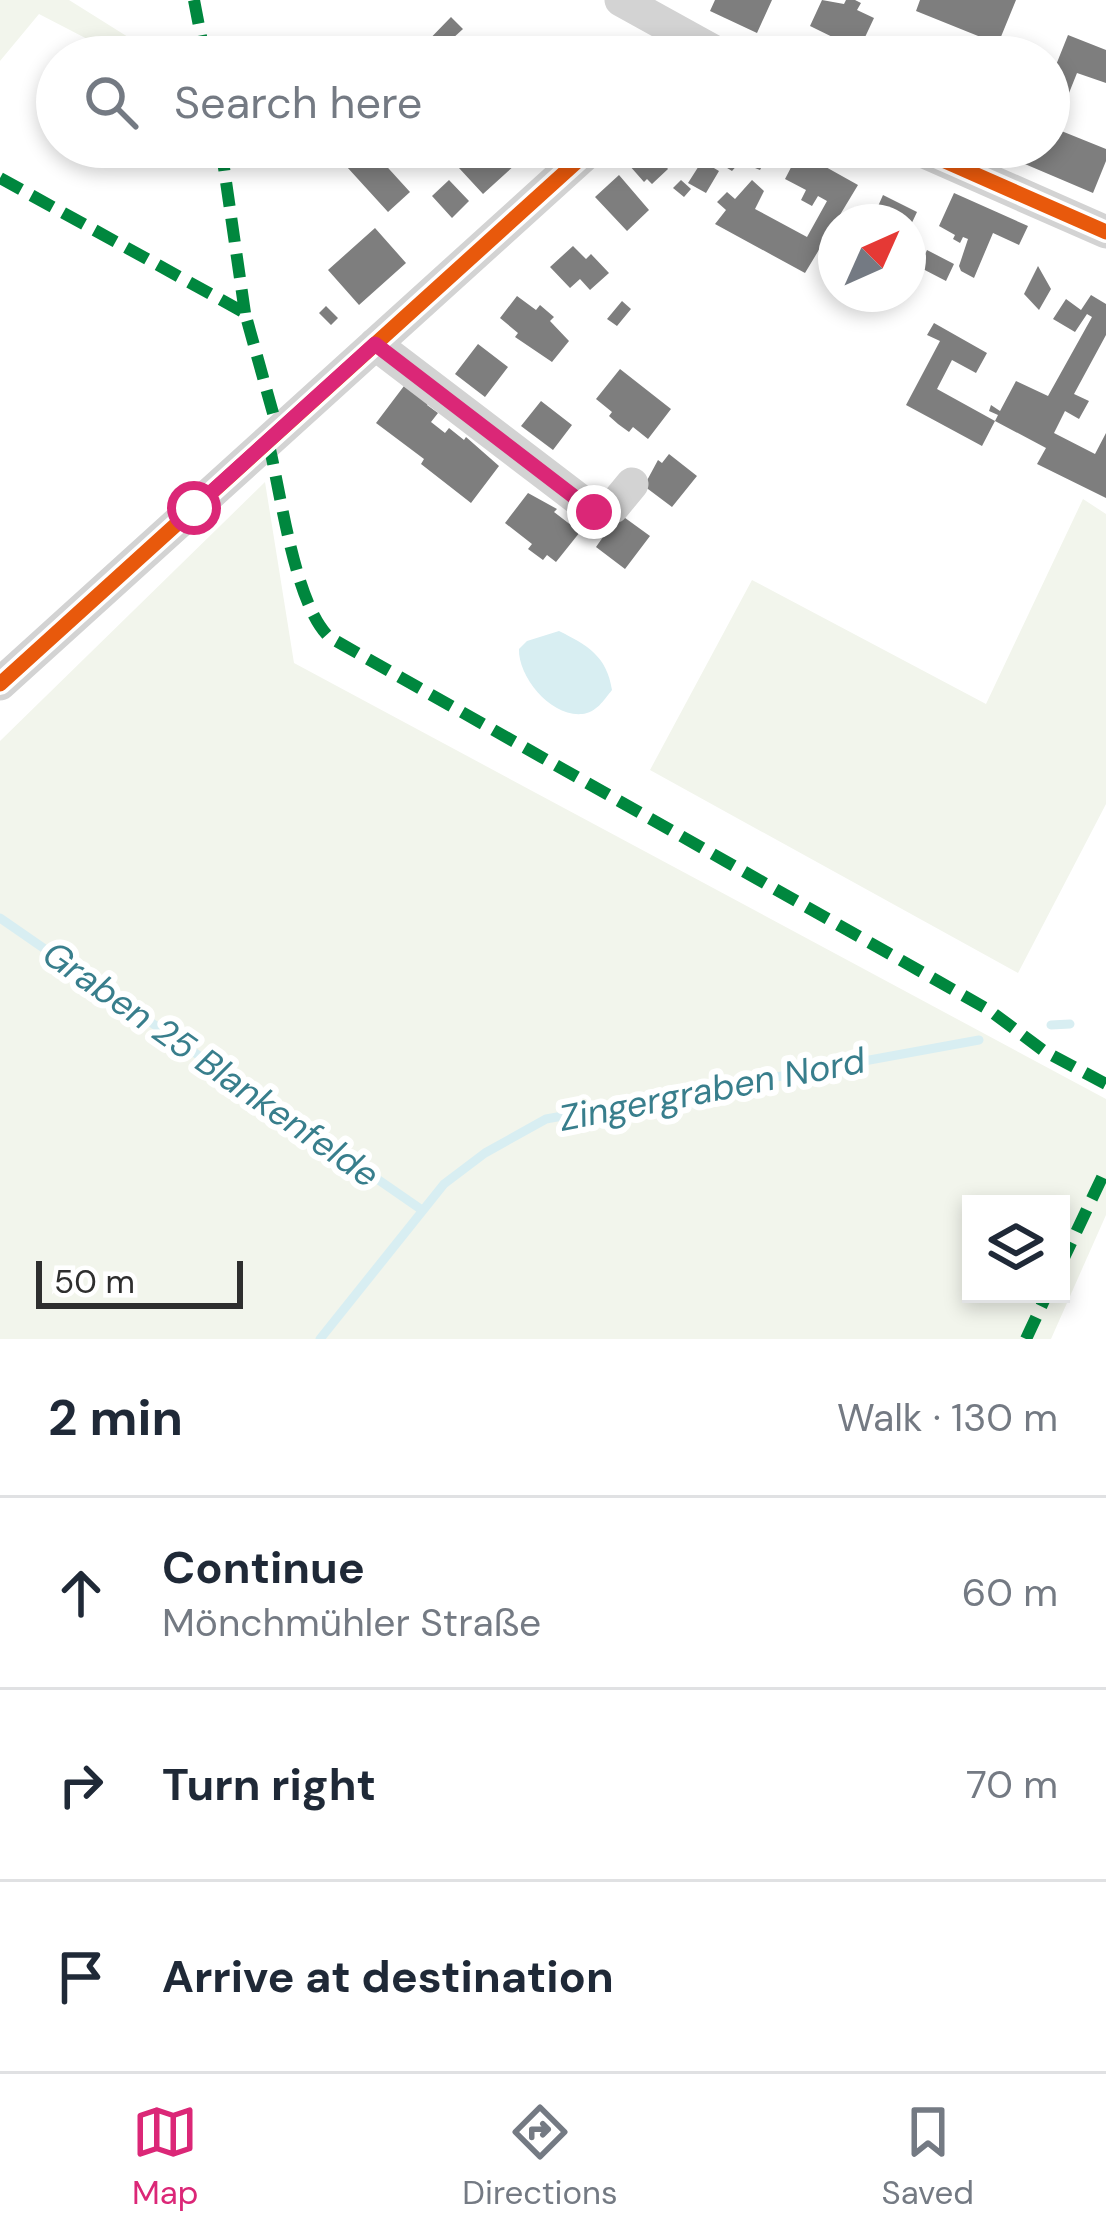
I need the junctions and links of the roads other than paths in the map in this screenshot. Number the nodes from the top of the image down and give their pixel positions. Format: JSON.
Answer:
{"nodes":[{"id":1,"x":621,"y":0,"type":"edge"},
{"id":2,"x":664,"y":36,"type":"edge"},
{"id":3,"x":569,"y":168,"type":"edge"},
{"id":4,"x":961,"y":168,"type":"edge"},
{"id":5,"x":1106,"y":232,"type":"edge"},
{"id":6,"x":375,"y":344,"type":"junction"},
{"id":7,"x":632,"y":484,"type":"dead end"},
{"id":8,"x":0,"y":684,"type":"edge"}],
"edges":[{"from":1,"to":2,"type":"street"},
{"from":3,"to":6,"type":"street"},
{"from":4,"to":5,"type":"street"},
{"from":6,"to":7,"type":"street"},
{"from":6,"to":8,"type":"street"}]}
